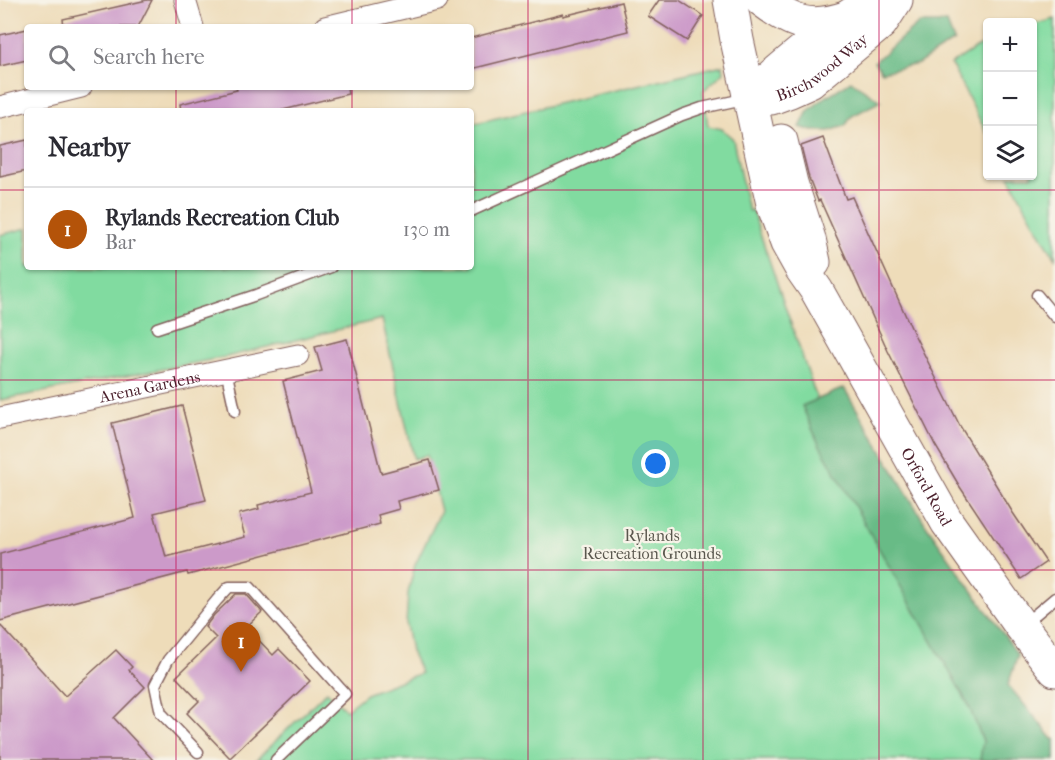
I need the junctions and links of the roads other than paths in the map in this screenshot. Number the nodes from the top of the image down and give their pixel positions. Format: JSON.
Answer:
{"nodes":[{"id":1,"x":185,"y":0,"type":"edge"},
{"id":2,"x":437,"y":0,"type":"edge"},
{"id":3,"x":730,"y":0,"type":"edge"},
{"id":4,"x":749,"y":0,"type":"edge"},
{"id":5,"x":762,"y":0,"type":"edge"},
{"id":6,"x":896,"y":0,"type":"edge"},
{"id":7,"x":395,"y":5,"type":"edge"},
{"id":8,"x":862,"y":8,"type":"edge"},
{"id":9,"x":192,"y":24,"type":"edge"},
{"id":10,"x":335,"y":24,"type":"edge"},
{"id":11,"x":69,"y":90,"type":"edge"},
{"id":12,"x":763,"y":92,"type":"junction"},
{"id":13,"x":0,"y":107,"type":"edge"},
{"id":14,"x":474,"y":210,"type":"edge"},
{"id":15,"x":323,"y":270,"type":"edge"},
{"id":16,"x":1038,"y":295,"type":"dead end"},
{"id":17,"x":1055,"y":318,"type":"edge"},
{"id":18,"x":157,"y":328,"type":"dead end"},
{"id":19,"x":298,"y":355,"type":"dead end"},
{"id":20,"x":226,"y":370,"type":"junction"},
{"id":21,"x":236,"y":411,"type":"dead end"},
{"id":22,"x":0,"y":418,"type":"edge"},
{"id":23,"x":1055,"y":598,"type":"edge"},
{"id":24,"x":1021,"y":626,"type":"junction"},
{"id":25,"x":1055,"y":670,"type":"edge"},
{"id":26,"x":198,"y":752,"type":"dead end"},
{"id":27,"x":276,"y":760,"type":"edge"}],
"edges":[{"from":1,"to":9,"type":"street"},
{"from":2,"to":7,"type":"street"},
{"from":3,"to":12,"type":"main road","name":"Orford Road"},
{"from":4,"to":12,"type":"main road","name":"Orford Road"},
{"from":5,"to":8,"type":"main road","name":"Birchwood Way"},
{"from":6,"to":12,"type":"main road","name":"Birchwood Way"},
{"from":7,"to":10,"type":"street"},
{"from":8,"to":12,"type":"main road","name":"Birchwood Way"},
{"from":11,"to":13,"type":"street"},
{"from":12,"to":14,"type":"lane"},
{"from":12,"to":24,"type":"main road","name":"Orford Road"},
{"from":15,"to":18,"type":"lane"},
{"from":16,"to":17,"type":"lane"},
{"from":19,"to":20,"type":"street","name":"Arena Gardens"},
{"from":20,"to":21,"type":"lane"},
{"from":20,"to":22,"type":"street","name":"Arena Gardens"},
{"from":23,"to":24,"type":"lane"},
{"from":24,"to":25,"type":"main road","name":"Orford Road"},
{"from":26,"to":27,"type":"lane"}]}
